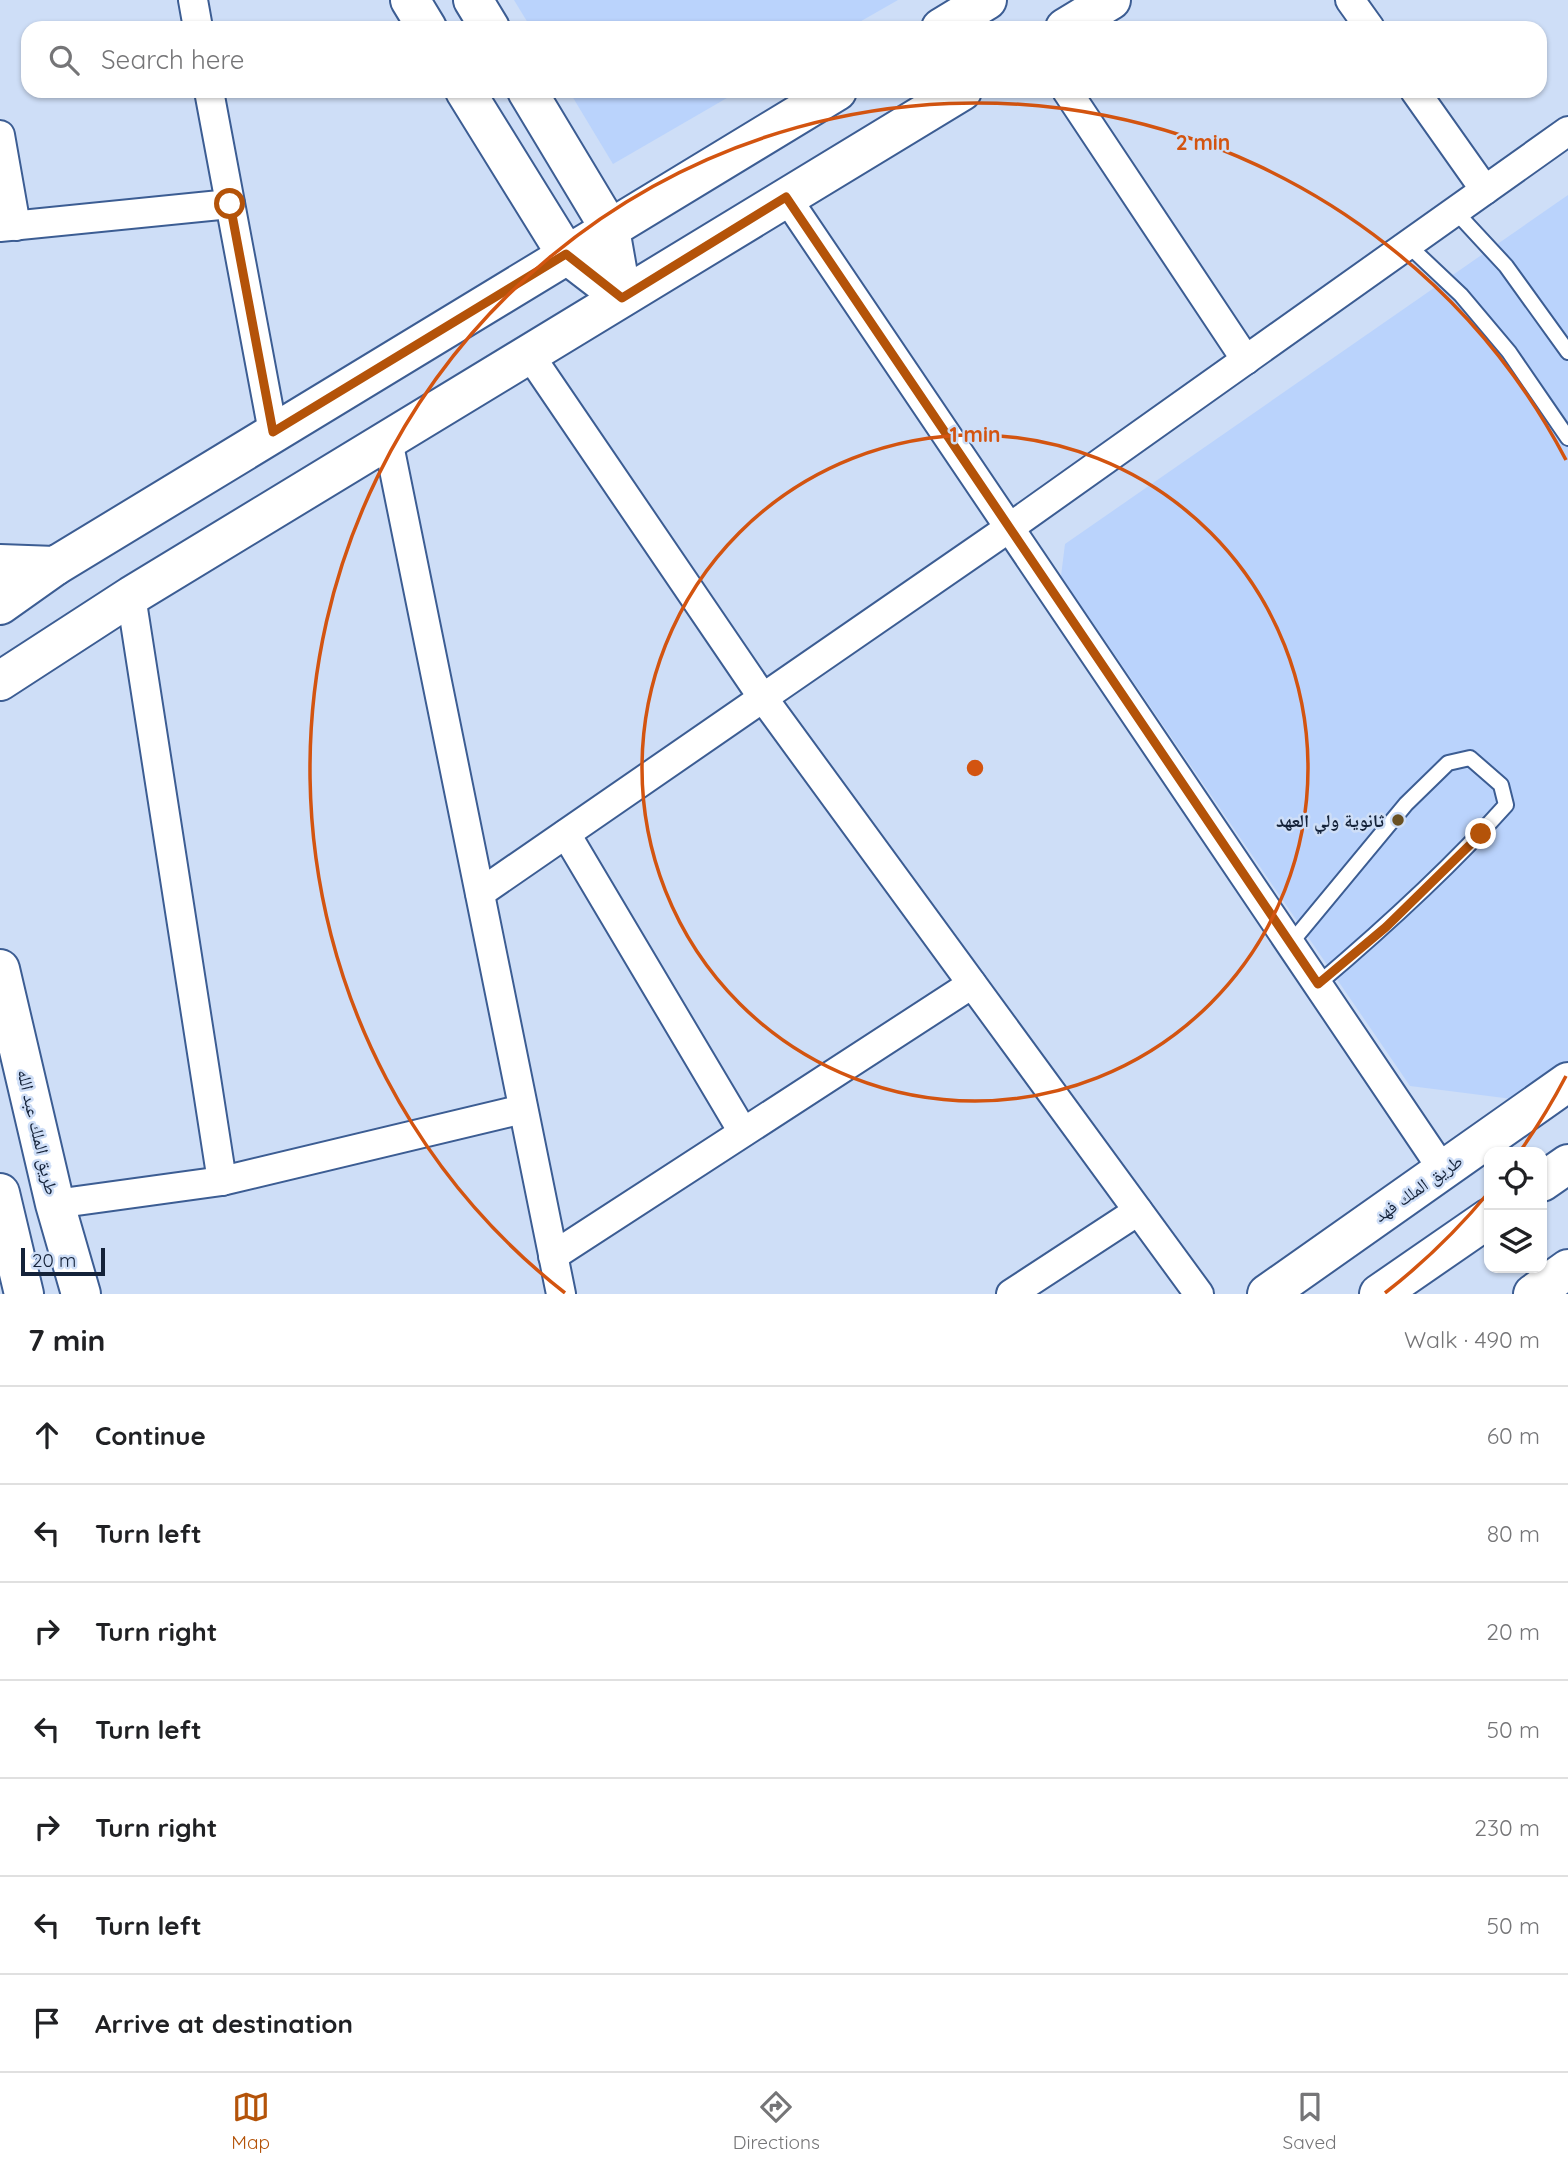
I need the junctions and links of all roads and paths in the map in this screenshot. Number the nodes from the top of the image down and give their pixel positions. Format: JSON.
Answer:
{"nodes":[{"id":1,"x":192,"y":0,"type":"edge"},
{"id":2,"x":410,"y":0,"type":"edge"},
{"id":3,"x":473,"y":0,"type":"edge"},
{"id":4,"x":987,"y":0,"type":"edge"},
{"id":5,"x":1111,"y":0,"type":"edge"},
{"id":6,"x":1350,"y":0,"type":"edge"},
{"id":7,"x":196,"y":21,"type":"edge"},
{"id":8,"x":423,"y":21,"type":"edge"},
{"id":9,"x":486,"y":21,"type":"edge"},
{"id":10,"x":952,"y":21,"type":"edge"},
{"id":11,"x":1076,"y":21,"type":"edge"},
{"id":12,"x":1365,"y":21,"type":"edge"},
{"id":13,"x":210,"y":98,"type":"edge"},
{"id":14,"x":470,"y":98,"type":"edge"},
{"id":15,"x":531,"y":98,"type":"edge"},
{"id":16,"x":825,"y":98,"type":"edge"},
{"id":17,"x":949,"y":98,"type":"edge"},
{"id":18,"x":1072,"y":98,"type":"edge"},
{"id":19,"x":1420,"y":98,"type":"edge"},
{"id":20,"x":1568,"y":131,"type":"edge"},
{"id":21,"x":0,"y":135,"type":"edge"},
{"id":22,"x":1485,"y":190,"type":"junction"},
{"id":23,"x":786,"y":197,"type":"junction"},
{"id":24,"x":230,"y":204,"type":"junction"},
{"id":25,"x":1455,"y":211,"type":"junction"},
{"id":26,"x":8,"y":226,"type":"edge"},
{"id":27,"x":610,"y":229,"type":"junction"},
{"id":28,"x":1408,"y":245,"type":"junction"},
{"id":29,"x":566,"y":254,"type":"junction"},
{"id":30,"x":622,"y":298,"type":"junction"},
{"id":31,"x":1568,"y":352,"type":"edge"},
{"id":32,"x":529,"y":354,"type":"junction"},
{"id":33,"x":1246,"y":360,"type":"junction"},
{"id":34,"x":273,"y":432,"type":"junction"},
{"id":35,"x":1568,"y":438,"type":"edge"},
{"id":36,"x":388,"y":440,"type":"junction"},
{"id":37,"x":1009,"y":528,"type":"junction"},
{"id":38,"x":0,"y":564,"type":"edge"},
{"id":39,"x":55,"y":566,"type":"junction"},
{"id":40,"x":131,"y":596,"type":"junction"},
{"id":41,"x":0,"y":605,"type":"edge"},
{"id":42,"x":90,"y":623,"type":"junction"},
{"id":43,"x":0,"y":655,"type":"edge"},
{"id":44,"x":0,"y":681,"type":"edge"},
{"id":45,"x":763,"y":698,"type":"junction"},
{"id":46,"x":566,"y":834,"type":"junction"},
{"id":47,"x":480,"y":892,"type":"junction"},
{"id":48,"x":1290,"y":944,"type":"junction"},
{"id":49,"x":0,"y":970,"type":"edge"},
{"id":50,"x":972,"y":984,"type":"junction"},
{"id":51,"x":1318,"y":984,"type":"junction"},
{"id":52,"x":1568,"y":1082,"type":"edge"},
{"id":53,"x":523,"y":1109,"type":"junction"},
{"id":54,"x":743,"y":1132,"type":"junction"},
{"id":55,"x":1568,"y":1164,"type":"edge"},
{"id":56,"x":1443,"y":1170,"type":"junction"},
{"id":57,"x":1547,"y":1179,"type":"edge"},
{"id":58,"x":222,"y":1181,"type":"junction"},
{"id":59,"x":0,"y":1193,"type":"edge"},
{"id":60,"x":55,"y":1204,"type":"junction"},
{"id":61,"x":1138,"y":1211,"type":"junction"},
{"id":62,"x":1484,"y":1221,"type":"edge"},
{"id":63,"x":553,"y":1256,"type":"junction"},
{"id":64,"x":1568,"y":1269,"type":"edge"},
{"id":65,"x":24,"y":1294,"type":"edge"},
{"id":66,"x":81,"y":1294,"type":"edge"},
{"id":67,"x":561,"y":1294,"type":"edge"},
{"id":68,"x":1011,"y":1294,"type":"edge"},
{"id":69,"x":1199,"y":1294,"type":"edge"},
{"id":70,"x":1267,"y":1294,"type":"edge"},
{"id":71,"x":1379,"y":1294,"type":"edge"},
{"id":72,"x":1533,"y":1294,"type":"edge"}],
"edges":[{"from":1,"to":7,"type":"street"},
{"from":2,"to":8,"type":"main road"},
{"from":3,"to":9,"type":"main road"},
{"from":4,"to":10,"type":"main road"},
{"from":5,"to":11,"type":"main road"},
{"from":6,"to":12,"type":"street"},
{"from":13,"to":24,"type":"street"},
{"from":14,"to":29,"type":"main road"},
{"from":15,"to":27,"type":"main road"},
{"from":16,"to":27,"type":"main road"},
{"from":17,"to":23,"type":"main road"},
{"from":18,"to":33,"type":"street"},
{"from":19,"to":22,"type":"street"},
{"from":20,"to":22,"type":"street"},
{"from":21,"to":26,"type":"street"},
{"from":22,"to":25,"type":"street"},
{"from":23,"to":30,"type":"main road"},
{"from":23,"to":37,"type":"street"},
{"from":24,"to":26,"type":"street"},
{"from":24,"to":34,"type":"street"},
{"from":25,"to":28,"type":"street"},
{"from":25,"to":31,"type":"lane"},
{"from":27,"to":29,"type":"main road"},
{"from":27,"to":30,"type":"main road"},
{"from":28,"to":33,"type":"street"},
{"from":28,"to":35,"type":"lane"},
{"from":29,"to":30,"type":"main road"},
{"from":29,"to":34,"type":"main road"},
{"from":30,"to":32,"type":"main road"},
{"from":32,"to":36,"type":"main road"},
{"from":32,"to":45,"type":"street"},
{"from":33,"to":37,"type":"street"},
{"from":34,"to":39,"type":"main road"},
{"from":36,"to":40,"type":"main road"},
{"from":36,"to":47,"type":"street"},
{"from":37,"to":45,"type":"street"},
{"from":37,"to":48,"type":"street"},
{"from":38,"to":39,"type":"main road"},
{"from":39,"to":41,"type":"main road"},
{"from":40,"to":42,"type":"main road"},
{"from":40,"to":58,"type":"street"},
{"from":42,"to":43,"type":"main road"},
{"from":42,"to":44,"type":"main road"},
{"from":45,"to":46,"type":"street"},
{"from":45,"to":50,"type":"street"},
{"from":46,"to":47,"type":"street"},
{"from":46,"to":54,"type":"street"},
{"from":47,"to":53,"type":"street"},
{"from":48,"to":51,"type":"street"},
{"from":48,"to":51,"type":"lane"},
{"from":49,"to":60,"type":"main road","name":"طريق الملك عبد الله"},
{"from":50,"to":54,"type":"street"},
{"from":50,"to":61,"type":"street"},
{"from":51,"to":56,"type":"street"},
{"from":52,"to":56,"type":"main road","name":"طريق الملك فهد"},
{"from":53,"to":58,"type":"street"},
{"from":53,"to":63,"type":"street"},
{"from":54,"to":63,"type":"street"},
{"from":55,"to":57,"type":"main road"},
{"from":56,"to":70,"type":"main road","name":"طريق الملك فهد"},
{"from":58,"to":60,"type":"street"},
{"from":59,"to":65,"type":"main road"},
{"from":60,"to":66,"type":"main road","name":"طريق الملك عبد الله"},
{"from":61,"to":68,"type":"street"},
{"from":61,"to":69,"type":"street"},
{"from":62,"to":71,"type":"main road"},
{"from":63,"to":67,"type":"street"},
{"from":64,"to":72,"type":"main road"}]}
